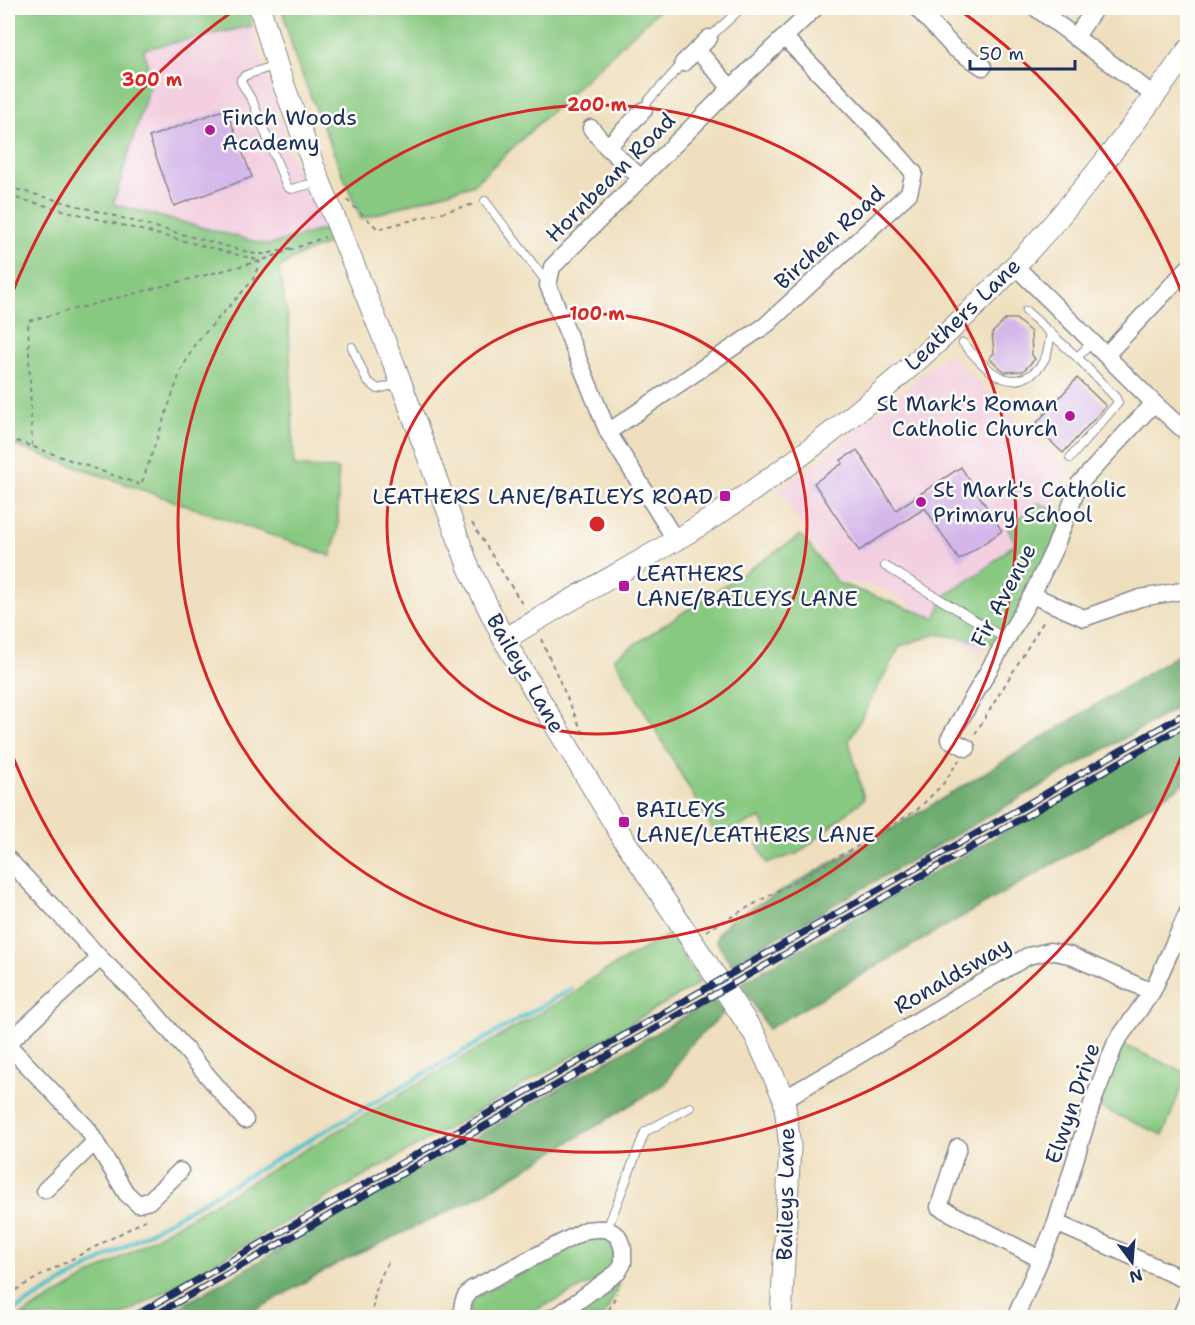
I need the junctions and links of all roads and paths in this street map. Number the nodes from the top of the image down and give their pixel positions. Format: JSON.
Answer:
{"nodes":[{"id":1,"x":260,"y":8,"type":"edge"},
{"id":2,"x":815,"y":8,"type":"edge"},
{"id":3,"x":917,"y":8,"type":"edge"},
{"id":4,"x":1036,"y":8,"type":"edge"},
{"id":5,"x":1095,"y":8,"type":"edge"},
{"id":6,"x":738,"y":11,"type":"dead end"},
{"id":7,"x":709,"y":38,"type":"joint"},
{"id":8,"x":785,"y":38,"type":"junction"},
{"id":9,"x":1075,"y":38,"type":"junction"},
{"id":10,"x":697,"y":50,"type":"junction"},
{"id":11,"x":1188,"y":50,"type":"edge"},
{"id":12,"x":683,"y":63,"type":"joint"},
{"id":13,"x":276,"y":64,"type":"junction"},
{"id":14,"x":983,"y":67,"type":"dead end"},
{"id":15,"x":731,"y":88,"type":"junction"},
{"id":16,"x":1155,"y":96,"type":"junction"},
{"id":17,"x":646,"y":105,"type":"joint"},
{"id":18,"x":591,"y":128,"type":"dead end"},
{"id":19,"x":607,"y":147,"type":"junction"},
{"id":20,"x":641,"y":178,"type":"junction"},
{"id":21,"x":320,"y":182,"type":"junction"},
{"id":22,"x":8,"y":187,"type":"edge"},
{"id":23,"x":8,"y":196,"type":"edge"},
{"id":24,"x":346,"y":198,"type":"dead end"},
{"id":25,"x":485,"y":201,"type":"joint"},
{"id":26,"x":260,"y":261,"type":"junction"},
{"id":27,"x":1014,"y":266,"type":"junction"},
{"id":28,"x":1188,"y":268,"type":"edge"},
{"id":29,"x":548,"y":285,"type":"junction"},
{"id":30,"x":1026,"y":311,"type":"dead end"},
{"id":31,"x":1051,"y":333,"type":"junction"},
{"id":32,"x":1093,"y":342,"type":"junction"},
{"id":33,"x":963,"y":343,"type":"dead end"},
{"id":34,"x":352,"y":347,"type":"dead end"},
{"id":35,"x":1106,"y":355,"type":"junction"},
{"id":36,"x":1077,"y":357,"type":"junction"},
{"id":37,"x":401,"y":383,"type":"junction"},
{"id":38,"x":1154,"y":403,"type":"junction"},
{"id":39,"x":608,"y":432,"type":"junction"},
{"id":40,"x":1188,"y":434,"type":"edge"},
{"id":41,"x":8,"y":438,"type":"edge"},
{"id":42,"x":32,"y":447,"type":"junction"},
{"id":43,"x":1070,"y":458,"type":"dead end"},
{"id":44,"x":472,"y":522,"type":"dead end"},
{"id":45,"x":676,"y":541,"type":"junction"},
{"id":46,"x":885,"y":566,"type":"dead end"},
{"id":47,"x":1188,"y":590,"type":"edge"},
{"id":48,"x":1032,"y":595,"type":"junction"},
{"id":49,"x":1054,"y":605,"type":"junction"},
{"id":50,"x":533,"y":621,"type":"junction"},
{"id":51,"x":1006,"y":639,"type":"junction"},
{"id":52,"x":504,"y":640,"type":"junction"},
{"id":53,"x":588,"y":746,"type":"dead end"},
{"id":54,"x":967,"y":748,"type":"junction"},
{"id":55,"x":8,"y":859,"type":"edge"},
{"id":56,"x":1188,"y":912,"type":"edge"},
{"id":57,"x":692,"y":940,"type":"junction"},
{"id":58,"x":100,"y":958,"type":"junction"},
{"id":59,"x":1152,"y":992,"type":"junction"},
{"id":60,"x":8,"y":1044,"type":"edge"},
{"id":61,"x":784,"y":1099,"type":"junction"},
{"id":62,"x":690,"y":1107,"type":"dead end"},
{"id":63,"x":245,"y":1120,"type":"dead end"},
{"id":64,"x":95,"y":1142,"type":"junction"},
{"id":65,"x":958,"y":1147,"type":"dead end"},
{"id":66,"x":180,"y":1171,"type":"dead end"},
{"id":67,"x":45,"y":1190,"type":"dead end"},
{"id":68,"x":151,"y":1216,"type":"dead end"},
{"id":69,"x":1056,"y":1223,"type":"junction"},
{"id":70,"x":607,"y":1229,"type":"junction"},
{"id":71,"x":1040,"y":1259,"type":"junction"},
{"id":72,"x":389,"y":1261,"type":"dead end"},
{"id":73,"x":618,"y":1272,"type":"junction"},
{"id":74,"x":1188,"y":1281,"type":"edge"},
{"id":75,"x":8,"y":1295,"type":"edge"},
{"id":76,"x":1188,"y":1299,"type":"edge"},
{"id":77,"x":558,"y":1316,"type":"edge"},
{"id":78,"x":372,"y":1317,"type":"edge"},
{"id":79,"x":463,"y":1317,"type":"edge"},
{"id":80,"x":605,"y":1317,"type":"edge"},
{"id":81,"x":781,"y":1317,"type":"edge"},
{"id":82,"x":1015,"y":1317,"type":"edge"},
{"id":83,"x":1180,"y":1317,"type":"edge"}],
"edges":[{"from":1,"to":13,"type":"street","name":"Baileys Lane"},
{"from":2,"to":8,"type":"street","name":"Hornbeam Road"},
{"from":3,"to":14,"type":"street"},
{"from":4,"to":9,"type":"street"},
{"from":5,"to":9,"type":"street"},
{"from":6,"to":7,"type":"lane"},
{"from":7,"to":10,"type":"street"},
{"from":8,"to":15,"type":"street","name":"Hornbeam Road"},
{"from":8,"to":39,"type":"street","name":"Birchen Road"},
{"from":9,"to":16,"type":"street"},
{"from":10,"to":12,"type":"street"},
{"from":10,"to":15,"type":"street"},
{"from":11,"to":16,"type":"street","name":"Leathers Lane"},
{"from":12,"to":17,"type":"lane"},
{"from":13,"to":21,"type":"street","name":"Baileys Lane"},
{"from":13,"to":21,"type":"lane"},
{"from":15,"to":20,"type":"street","name":"Hornbeam Road"},
{"from":16,"to":27,"type":"street","name":"Leathers Lane"},
{"from":17,"to":19,"type":"street"},
{"from":18,"to":19,"type":"street"},
{"from":19,"to":20,"type":"street"},
{"from":20,"to":29,"type":"street","name":"Hornbeam Road"},
{"from":21,"to":37,"type":"street","name":"Baileys Lane"},
{"from":22,"to":26,"type":"path"},
{"from":23,"to":26,"type":"path"},
{"from":24,"to":25,"type":"path"},
{"from":25,"to":29,"type":"lane"},
{"from":26,"to":42,"type":"path"},
{"from":26,"to":42,"type":"path"},
{"from":27,"to":32,"type":"street"},
{"from":27,"to":45,"type":"street","name":"Leathers Lane"},
{"from":28,"to":35,"type":"street"},
{"from":29,"to":39,"type":"street"},
{"from":30,"to":31,"type":"lane"},
{"from":31,"to":33,"type":"lane"},
{"from":31,"to":36,"type":"lane"},
{"from":32,"to":35,"type":"street"},
{"from":32,"to":36,"type":"lane"},
{"from":34,"to":37,"type":"lane"},
{"from":35,"to":38,"type":"street"},
{"from":36,"to":43,"type":"lane"},
{"from":37,"to":52,"type":"street","name":"Baileys Lane"},
{"from":38,"to":40,"type":"street"},
{"from":38,"to":48,"type":"street","name":"Fir Avenue"},
{"from":39,"to":45,"type":"street"},
{"from":41,"to":42,"type":"path"},
{"from":44,"to":50,"type":"path"},
{"from":45,"to":50,"type":"street","name":"Leathers Lane"},
{"from":46,"to":51,"type":"lane"},
{"from":47,"to":49,"type":"street"},
{"from":48,"to":49,"type":"street"},
{"from":48,"to":51,"type":"street","name":"Fir Avenue"},
{"from":49,"to":54,"type":"path"},
{"from":50,"to":52,"type":"street","name":"Leathers Lane"},
{"from":50,"to":53,"type":"path"},
{"from":51,"to":54,"type":"street","name":"Fir Avenue"},
{"from":52,"to":57,"type":"street","name":"Baileys Lane"},
{"from":54,"to":57,"type":"path"},
{"from":55,"to":58,"type":"street"},
{"from":56,"to":59,"type":"street","name":"Elwyn Drive"},
{"from":57,"to":61,"type":"street","name":"Baileys Lane"},
{"from":58,"to":60,"type":"street"},
{"from":58,"to":63,"type":"street"},
{"from":59,"to":61,"type":"street","name":"Ronaldsway"},
{"from":59,"to":69,"type":"street","name":"Elwyn Drive"},
{"from":60,"to":64,"type":"street"},
{"from":61,"to":81,"type":"street","name":"Baileys Lane"},
{"from":62,"to":70,"type":"lane"},
{"from":64,"to":66,"type":"street"},
{"from":64,"to":67,"type":"street"},
{"from":65,"to":71,"type":"street"},
{"from":68,"to":75,"type":"path"},
{"from":69,"to":71,"type":"street","name":"Elwyn Drive"},
{"from":69,"to":74,"type":"street"},
{"from":70,"to":73,"type":"street"},
{"from":70,"to":79,"type":"street"},
{"from":71,"to":82,"type":"street","name":"Elwyn Drive"},
{"from":72,"to":78,"type":"path"},
{"from":73,"to":77,"type":"street"},
{"from":73,"to":80,"type":"path"},
{"from":76,"to":83,"type":"street"}]}
